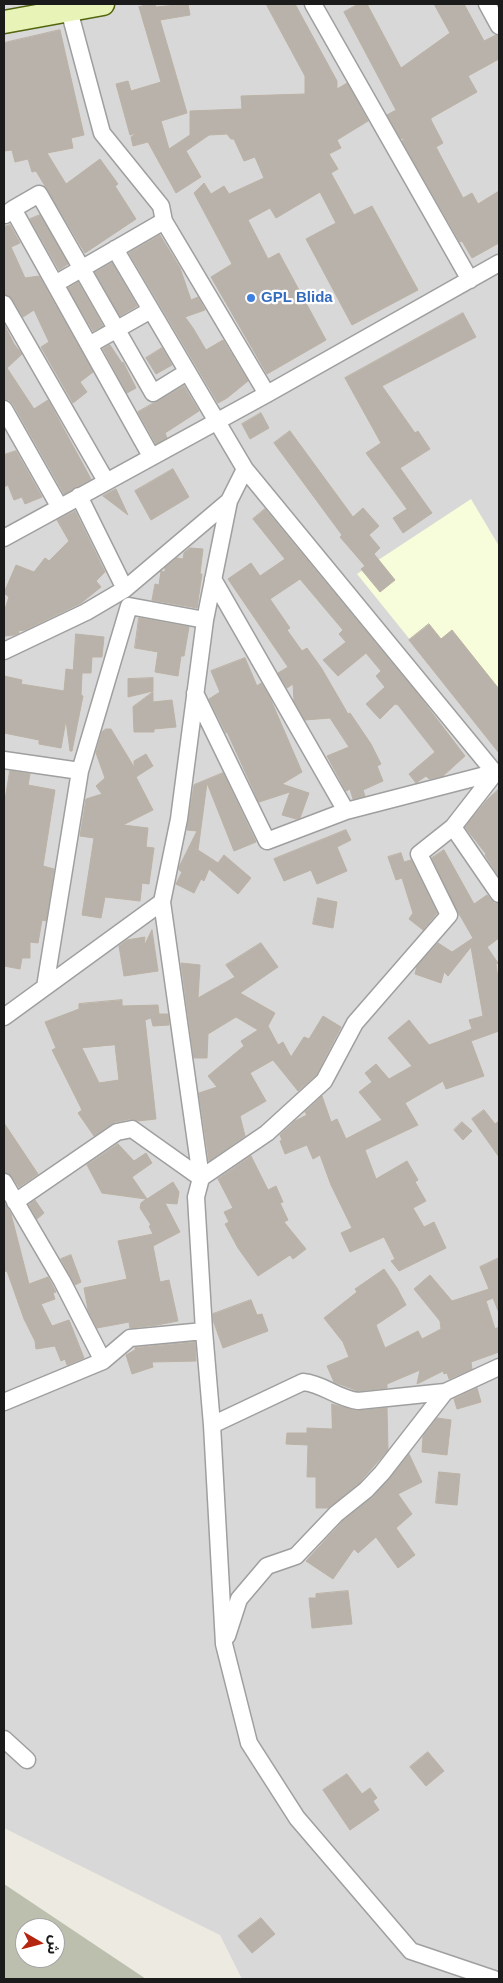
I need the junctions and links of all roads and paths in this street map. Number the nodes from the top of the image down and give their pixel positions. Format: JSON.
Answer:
{"nodes":[{"id":1,"x":103,"y":4,"type":"edge"},
{"id":2,"x":313,"y":4,"type":"edge"},
{"id":3,"x":486,"y":4,"type":"edge"},
{"id":4,"x":69,"y":10,"type":"junction"},
{"id":5,"x":4,"y":22,"type":"edge"},
{"id":6,"x":499,"y":26,"type":"edge"},
{"id":7,"x":9,"y":212,"type":"edge"},
{"id":8,"x":164,"y":221,"type":"junction"},
{"id":9,"x":115,"y":249,"type":"junction"},
{"id":10,"x":499,"y":263,"type":"edge"},
{"id":11,"x":82,"y":268,"type":"junction"},
{"id":12,"x":470,"y":280,"type":"junction"},
{"id":13,"x":55,"y":284,"type":"junction"},
{"id":14,"x":4,"y":304,"type":"edge"},
{"id":15,"x":151,"y":310,"type":"junction"},
{"id":16,"x":117,"y":329,"type":"junction"},
{"id":17,"x":89,"y":345,"type":"junction"},
{"id":18,"x":188,"y":372,"type":"junction"},
{"id":19,"x":267,"y":394,"type":"junction"},
{"id":20,"x":4,"y":408,"type":"edge"},
{"id":21,"x":217,"y":420,"type":"junction"},
{"id":22,"x":151,"y":456,"type":"junction"},
{"id":23,"x":246,"y":469,"type":"junction"},
{"id":24,"x":106,"y":481,"type":"junction"},
{"id":25,"x":79,"y":496,"type":"junction"},
{"id":26,"x":229,"y":501,"type":"junction"},
{"id":27,"x":59,"y":506,"type":"junction"},
{"id":28,"x":4,"y":538,"type":"edge"},
{"id":29,"x":213,"y":579,"type":"junction"},
{"id":30,"x":124,"y":589,"type":"junction"},
{"id":31,"x":205,"y":620,"type":"junction"},
{"id":32,"x":4,"y":651,"type":"edge"},
{"id":33,"x":195,"y":692,"type":"junction"},
{"id":34,"x":4,"y":760,"type":"edge"},
{"id":35,"x":80,"y":771,"type":"junction"},
{"id":36,"x":497,"y":772,"type":"edge"},
{"id":37,"x":346,"y":811,"type":"junction"},
{"id":38,"x":453,"y":827,"type":"junction"},
{"id":39,"x":499,"y":894,"type":"edge"},
{"id":40,"x":162,"y":902,"type":"junction"},
{"id":41,"x":45,"y":987,"type":"junction"},
{"id":42,"x":4,"y":1016,"type":"edge"},
{"id":43,"x":201,"y":1178,"type":"junction"},
{"id":44,"x":4,"y":1182,"type":"edge"},
{"id":45,"x":15,"y":1202,"type":"junction"},
{"id":46,"x":204,"y":1331,"type":"junction"},
{"id":47,"x":103,"y":1360,"type":"junction"},
{"id":48,"x":499,"y":1367,"type":"edge"},
{"id":49,"x":445,"y":1392,"type":"junction"},
{"id":50,"x":4,"y":1402,"type":"edge"},
{"id":51,"x":212,"y":1425,"type":"junction"},
{"id":52,"x":224,"y":1644,"type":"junction"},
{"id":53,"x":4,"y":1739,"type":"edge"},
{"id":54,"x":27,"y":1760,"type":"dead end"},
{"id":55,"x":494,"y":1979,"type":"edge"}],
"edges":[{"from":1,"to":4,"type":"main road"},
{"from":2,"to":12,"type":"street"},
{"from":3,"to":6,"type":"street"},
{"from":4,"to":5,"type":"main road"},
{"from":4,"to":8,"type":"street"},
{"from":7,"to":11,"type":"street"},
{"from":7,"to":13,"type":"street"},
{"from":8,"to":9,"type":"street"},
{"from":8,"to":19,"type":"street"},
{"from":9,"to":11,"type":"street"},
{"from":9,"to":15,"type":"street"},
{"from":10,"to":12,"type":"street"},
{"from":11,"to":13,"type":"street"},
{"from":11,"to":16,"type":"street"},
{"from":12,"to":19,"type":"street"},
{"from":13,"to":17,"type":"street"},
{"from":14,"to":24,"type":"street"},
{"from":15,"to":16,"type":"street"},
{"from":15,"to":18,"type":"street"},
{"from":16,"to":17,"type":"street"},
{"from":16,"to":18,"type":"street"},
{"from":17,"to":22,"type":"street"},
{"from":18,"to":21,"type":"street"},
{"from":19,"to":21,"type":"street"},
{"from":20,"to":27,"type":"street"},
{"from":21,"to":22,"type":"street"},
{"from":21,"to":23,"type":"street"},
{"from":22,"to":24,"type":"street"},
{"from":23,"to":26,"type":"street"},
{"from":23,"to":36,"type":"street"},
{"from":24,"to":25,"type":"street"},
{"from":25,"to":27,"type":"street"},
{"from":25,"to":30,"type":"street"},
{"from":26,"to":29,"type":"street"},
{"from":26,"to":30,"type":"street"},
{"from":27,"to":28,"type":"street"},
{"from":29,"to":31,"type":"street"},
{"from":29,"to":37,"type":"street"},
{"from":30,"to":32,"type":"street"},
{"from":31,"to":33,"type":"street"},
{"from":31,"to":35,"type":"street"},
{"from":33,"to":37,"type":"street"},
{"from":33,"to":40,"type":"street"},
{"from":34,"to":35,"type":"street"},
{"from":35,"to":41,"type":"street"},
{"from":36,"to":37,"type":"street"},
{"from":36,"to":38,"type":"street"},
{"from":38,"to":39,"type":"street"},
{"from":38,"to":43,"type":"street"},
{"from":40,"to":41,"type":"street"},
{"from":40,"to":43,"type":"street"},
{"from":41,"to":42,"type":"street"},
{"from":43,"to":45,"type":"street"},
{"from":43,"to":46,"type":"street"},
{"from":44,"to":45,"type":"street"},
{"from":45,"to":47,"type":"street"},
{"from":46,"to":47,"type":"street"},
{"from":46,"to":51,"type":"street"},
{"from":47,"to":50,"type":"street"},
{"from":48,"to":49,"type":"street"},
{"from":49,"to":51,"type":"street"},
{"from":49,"to":52,"type":"street"},
{"from":51,"to":52,"type":"street"},
{"from":52,"to":55,"type":"street"},
{"from":53,"to":54,"type":"street"}]}
